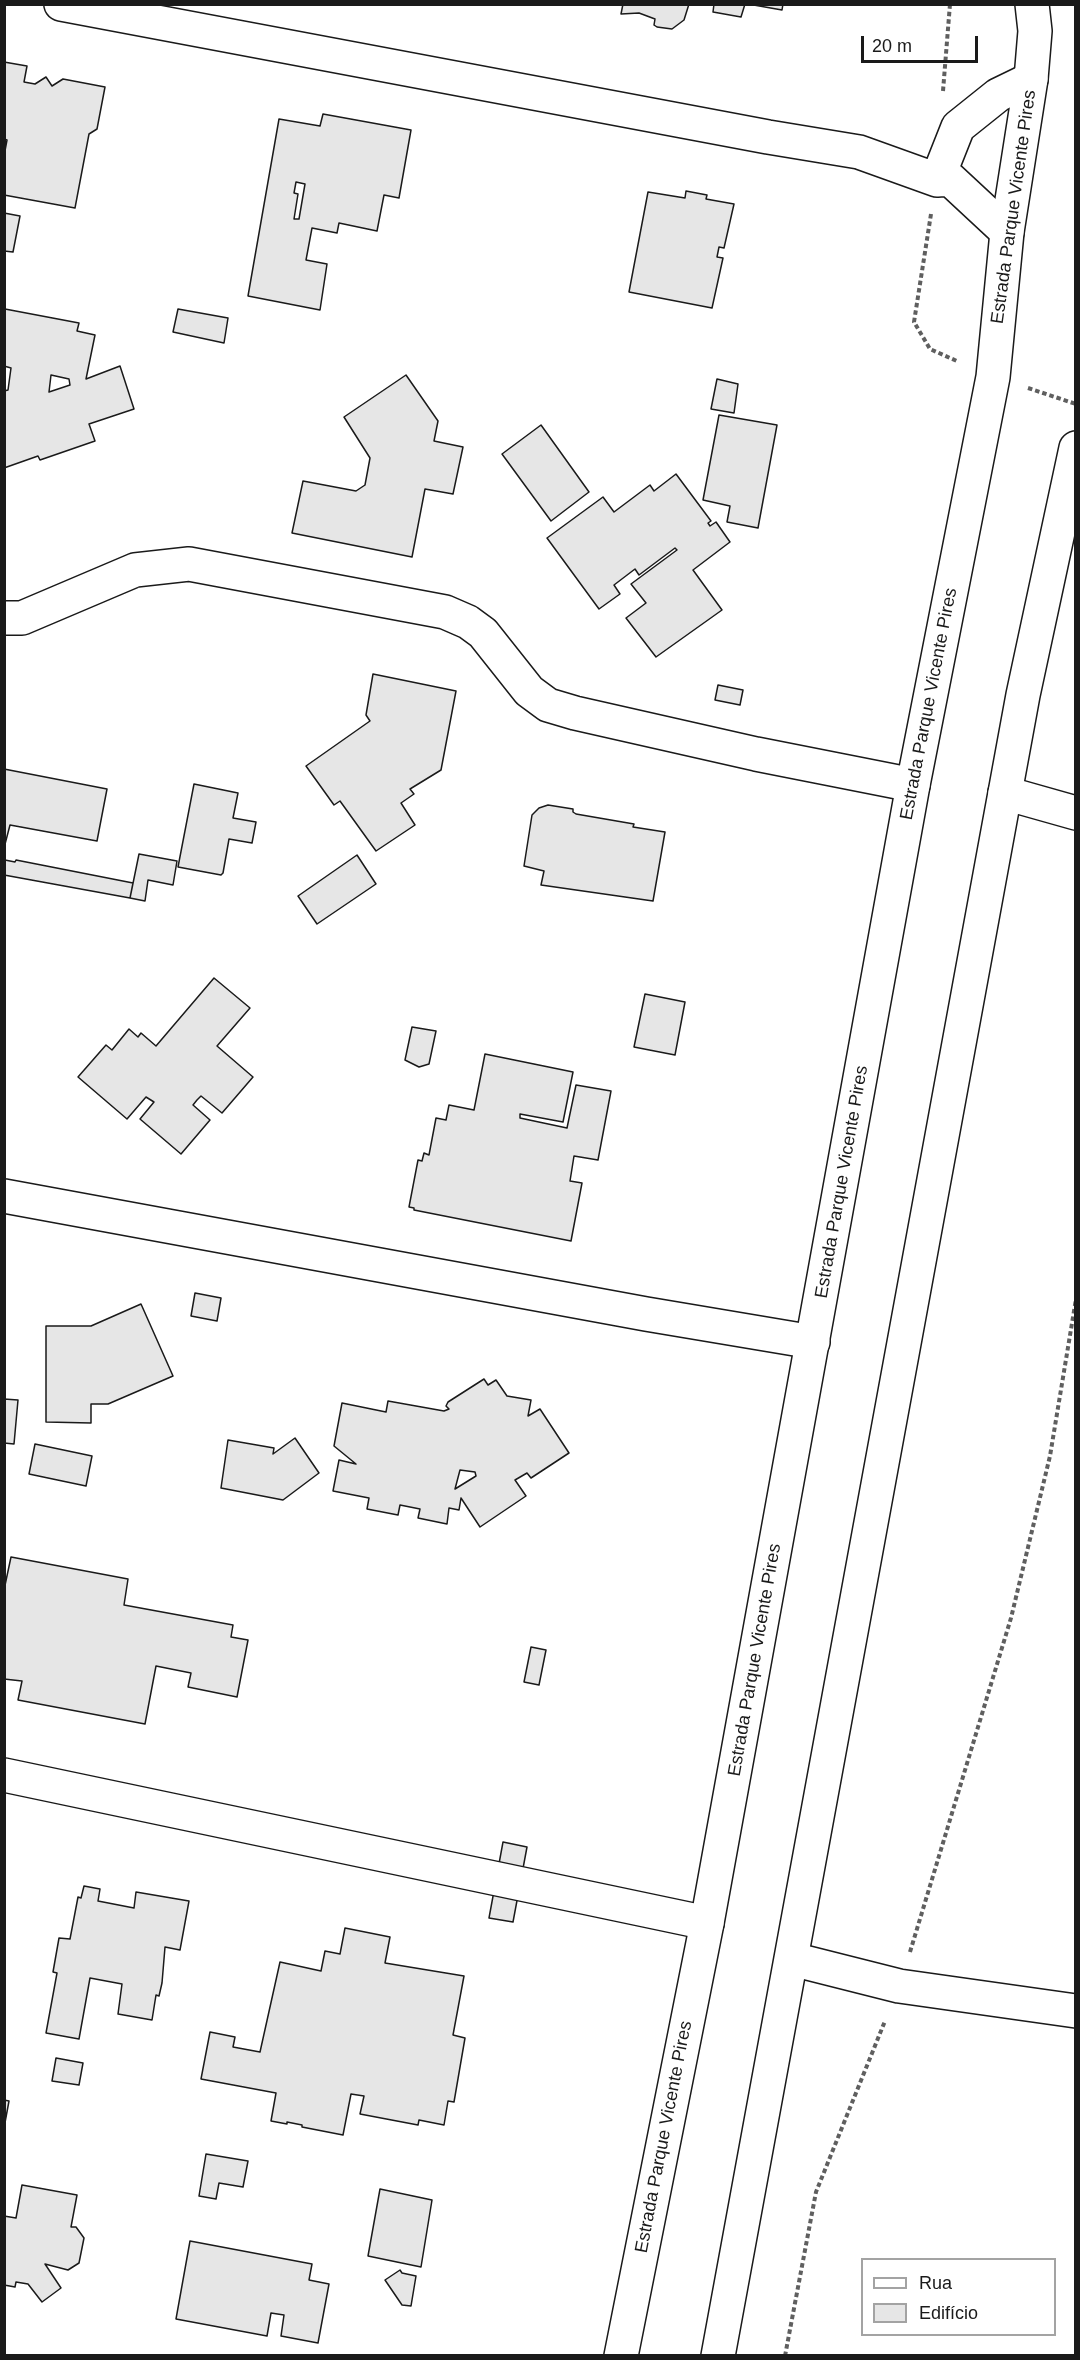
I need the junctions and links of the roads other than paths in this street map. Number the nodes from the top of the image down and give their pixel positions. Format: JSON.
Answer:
{"nodes":[{"id":1,"x":61,"y":4,"type":"edge"},
{"id":2,"x":1032,"y":4,"type":"edge"},
{"id":3,"x":1031,"y":79,"type":"junction"},
{"id":4,"x":937,"y":180,"type":"junction"},
{"id":5,"x":1007,"y":232,"type":"junction"},
{"id":6,"x":1076,"y":448,"type":"edge"},
{"id":7,"x":4,"y":618,"type":"edge"},
{"id":8,"x":913,"y":785,"type":"junction"},
{"id":9,"x":1005,"y":793,"type":"junction"},
{"id":10,"x":1076,"y":813,"type":"edge"},
{"id":11,"x":4,"y":1196,"type":"edge"},
{"id":12,"x":813,"y":1342,"type":"junction"},
{"id":13,"x":4,"y":1775,"type":"edge"},
{"id":14,"x":706,"y":1923,"type":"junction"},
{"id":15,"x":792,"y":1959,"type":"junction"},
{"id":16,"x":1076,"y":2011,"type":"edge"},
{"id":17,"x":621,"y":2355,"type":"edge"},
{"id":18,"x":718,"y":2355,"type":"edge"}],
"edges":[{"from":1,"to":4,"type":"main road"},
{"from":2,"to":3,"type":"main road","name":"Estrada Parque Vicente Pires"},
{"from":3,"to":4,"type":"main road"},
{"from":3,"to":5,"type":"main road","name":"Estrada Parque Vicente Pires"},
{"from":4,"to":5,"type":"main road"},
{"from":5,"to":8,"type":"main road","name":"Estrada Parque Vicente Pires"},
{"from":6,"to":9,"type":"main road"},
{"from":7,"to":8,"type":"main road"},
{"from":8,"to":12,"type":"main road","name":"Estrada Parque Vicente Pires"},
{"from":9,"to":10,"type":"main road"},
{"from":9,"to":15,"type":"main road"},
{"from":11,"to":12,"type":"main road"},
{"from":12,"to":14,"type":"main road","name":"Estrada Parque Vicente Pires"},
{"from":13,"to":14,"type":"main road"},
{"from":14,"to":17,"type":"main road","name":"Estrada Parque Vicente Pires"},
{"from":15,"to":16,"type":"main road"},
{"from":15,"to":18,"type":"main road"}]}
